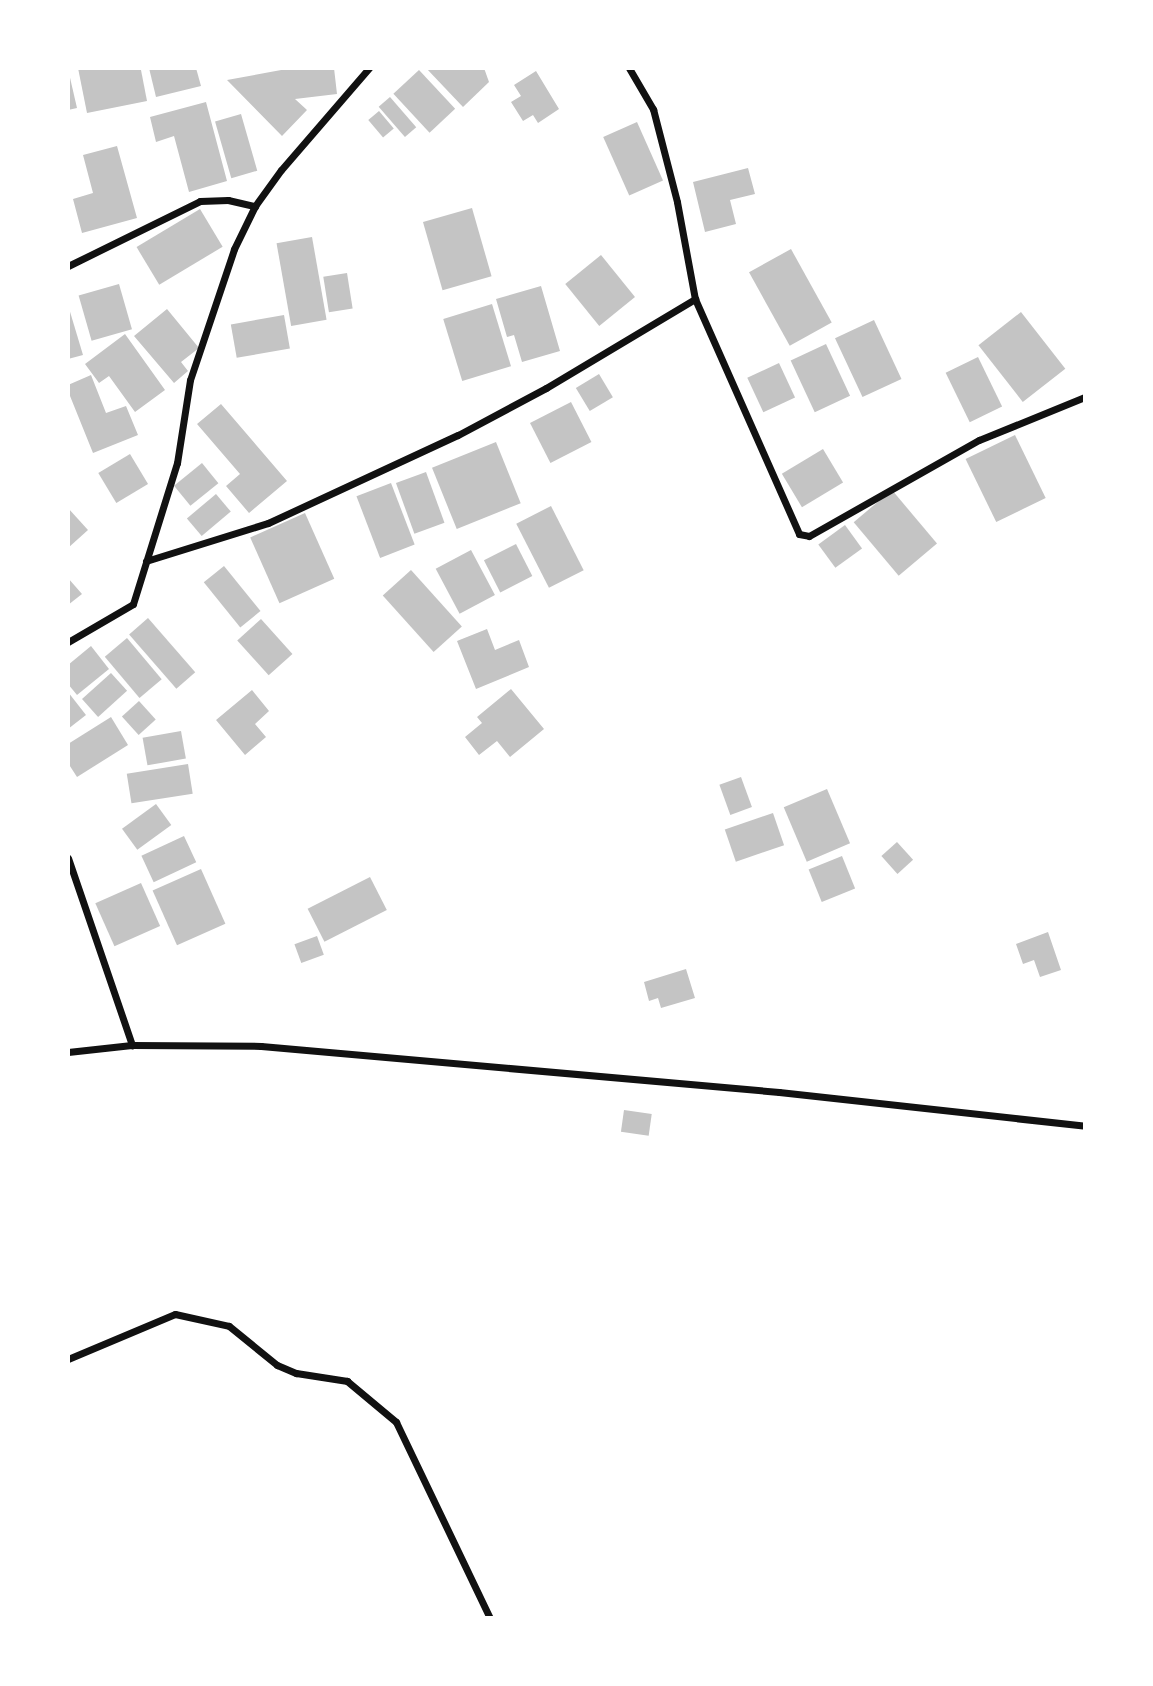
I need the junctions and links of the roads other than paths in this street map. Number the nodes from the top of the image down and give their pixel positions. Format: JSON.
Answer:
{"nodes":[{"id":1,"x":369,"y":68,"type":"edge"},
{"id":2,"x":629,"y":68,"type":"edge"},
{"id":3,"x":255,"y":206,"type":"junction"},
{"id":4,"x":68,"y":266,"type":"edge"},
{"id":5,"x":695,"y":299,"type":"junction"},
{"id":6,"x":1085,"y":397,"type":"edge"},
{"id":7,"x":146,"y":561,"type":"junction"},
{"id":8,"x":68,"y":642,"type":"edge"},
{"id":9,"x":68,"y":858,"type":"edge"},
{"id":10,"x":132,"y":1045,"type":"junction"},
{"id":11,"x":68,"y":1052,"type":"edge"},
{"id":12,"x":1085,"y":1126,"type":"edge"},
{"id":13,"x":68,"y":1359,"type":"edge"},
{"id":14,"x":490,"y":1618,"type":"edge"}],
"edges":[{"from":1,"to":3,"type":"street"},
{"from":2,"to":5,"type":"street"},
{"from":3,"to":4,"type":"street"},
{"from":3,"to":7,"type":"street"},
{"from":5,"to":6,"type":"street"},
{"from":5,"to":7,"type":"street"},
{"from":7,"to":8,"type":"street"},
{"from":9,"to":10,"type":"street"},
{"from":10,"to":11,"type":"street"},
{"from":10,"to":12,"type":"street"},
{"from":13,"to":14,"type":"street"}]}
